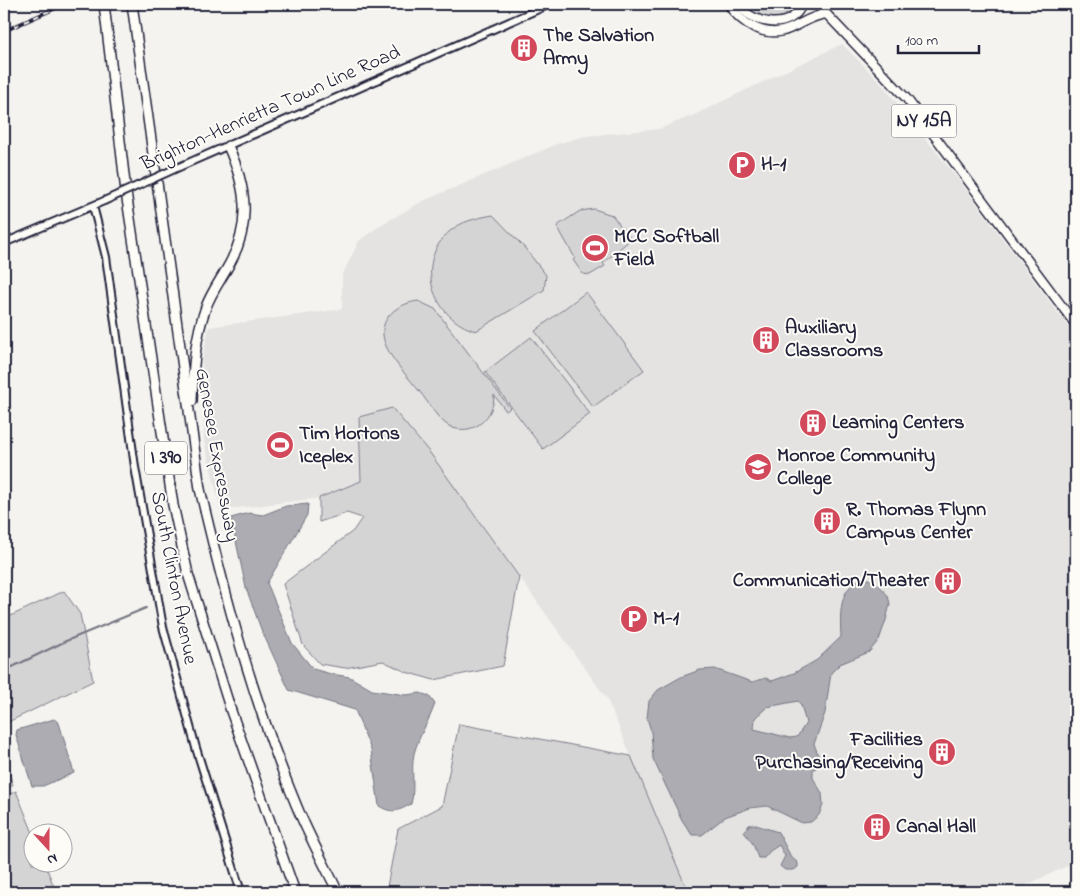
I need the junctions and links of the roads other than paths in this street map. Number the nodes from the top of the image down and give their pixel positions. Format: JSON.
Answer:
{"nodes":[{"id":1,"x":132,"y":4,"type":"edge"},
{"id":2,"x":550,"y":4,"type":"edge"},
{"id":3,"x":728,"y":4,"type":"edge"},
{"id":4,"x":738,"y":4,"type":"edge"},
{"id":5,"x":802,"y":4,"type":"edge"},
{"id":6,"x":817,"y":4,"type":"edge"},
{"id":7,"x":103,"y":5,"type":"edge"},
{"id":8,"x":826,"y":14,"type":"junction"},
{"id":9,"x":228,"y":146,"type":"junction"},
{"id":10,"x":93,"y":206,"type":"junction"},
{"id":11,"x":4,"y":244,"type":"edge"},
{"id":12,"x":1076,"y":326,"type":"edge"},
{"id":13,"x":192,"y":431,"type":"junction"},
{"id":14,"x":241,"y":892,"type":"edge"},
{"id":15,"x":295,"y":892,"type":"edge"},
{"id":16,"x":338,"y":892,"type":"edge"}],
"edges":[{"from":1,"to":13,"type":"highway","name":"Genesee Expressway","number":"I 390"},
{"from":2,"to":9,"type":"street","name":"Brighton-Henrietta Town Line Road"},
{"from":3,"to":8,"type":"main road"},
{"from":4,"to":5,"type":"main road"},
{"from":6,"to":8,"type":"main road","number":"NY 15A"},
{"from":7,"to":15,"type":"highway","number":"I 390"},
{"from":8,"to":12,"type":"main road","number":"NY 15A"},
{"from":9,"to":10,"type":"street","name":"Brighton-Henrietta Town Line Road","bridge":true},
{"from":9,"to":13,"type":"highway"},
{"from":10,"to":11,"type":"street","name":"Brighton-Henrietta Town Line Road"},
{"from":10,"to":14,"type":"street","name":"South Clinton Avenue"},
{"from":13,"to":16,"type":"highway","name":"Genesee Expressway","number":"I 390"}]}
